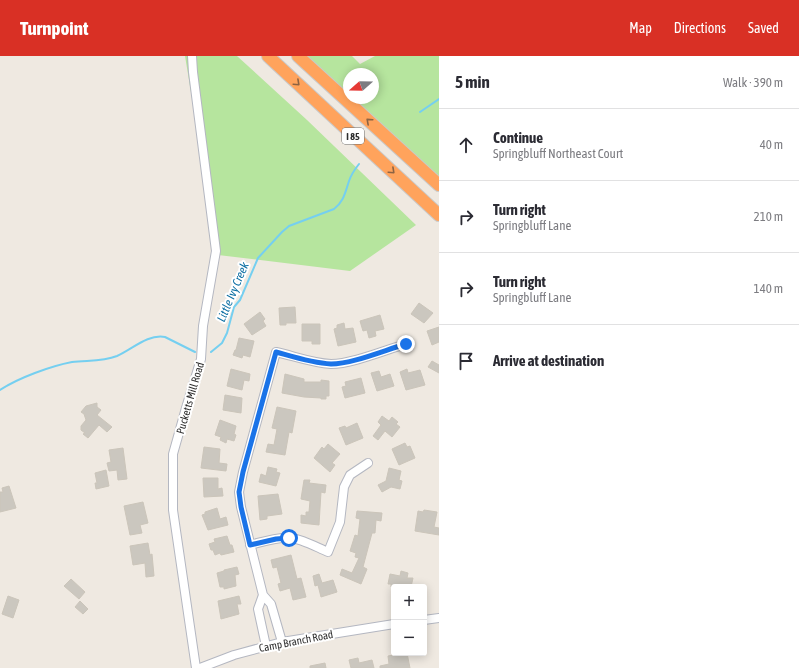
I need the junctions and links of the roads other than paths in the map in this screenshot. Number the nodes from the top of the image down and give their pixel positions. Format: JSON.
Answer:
{"nodes":[{"id":1,"x":192,"y":56,"type":"edge"},
{"id":2,"x":268,"y":56,"type":"edge"},
{"id":3,"x":298,"y":56,"type":"edge"},
{"id":4,"x":439,"y":185,"type":"edge"},
{"id":5,"x":439,"y":215,"type":"edge"},
{"id":6,"x":406,"y":344,"type":"dead end"},
{"id":7,"x":368,"y":463,"type":"dead end"},
{"id":8,"x":250,"y":545,"type":"junction"},
{"id":9,"x":263,"y":595,"type":"junction"},
{"id":10,"x":439,"y":618,"type":"edge"},
{"id":11,"x":276,"y":620,"type":"junction"},
{"id":12,"x":427,"y":620,"type":"edge"},
{"id":13,"x":261,"y":623,"type":"junction"},
{"id":14,"x":391,"y":624,"type":"edge"},
{"id":15,"x":282,"y":642,"type":"junction"},
{"id":16,"x":266,"y":646,"type":"junction"},
{"id":17,"x":196,"y":668,"type":"edge"},
{"id":18,"x":200,"y":668,"type":"edge"}],
"edges":[{"from":1,"to":17,"type":"street","name":"Pucketts Mill Road"},
{"from":2,"to":5,"type":"highway","number":"I 85","one_way":true},
{"from":4,"to":3,"type":"highway","number":"I 85","one_way":true},
{"from":6,"to":8,"type":"street"},
{"from":7,"to":8,"type":"street"},
{"from":8,"to":9,"type":"street"},
{"from":9,"to":11,"type":"street"},
{"from":9,"to":13,"type":"street"},
{"from":10,"to":12,"type":"street"},
{"from":11,"to":13,"type":"street"},
{"from":11,"to":15,"type":"street"},
{"from":13,"to":16,"type":"street"},
{"from":14,"to":15,"type":"street","name":"Camp Branch Road"},
{"from":15,"to":16,"type":"street","name":"Camp Branch Road"},
{"from":16,"to":18,"type":"street","name":"Camp Branch Road"}]}
